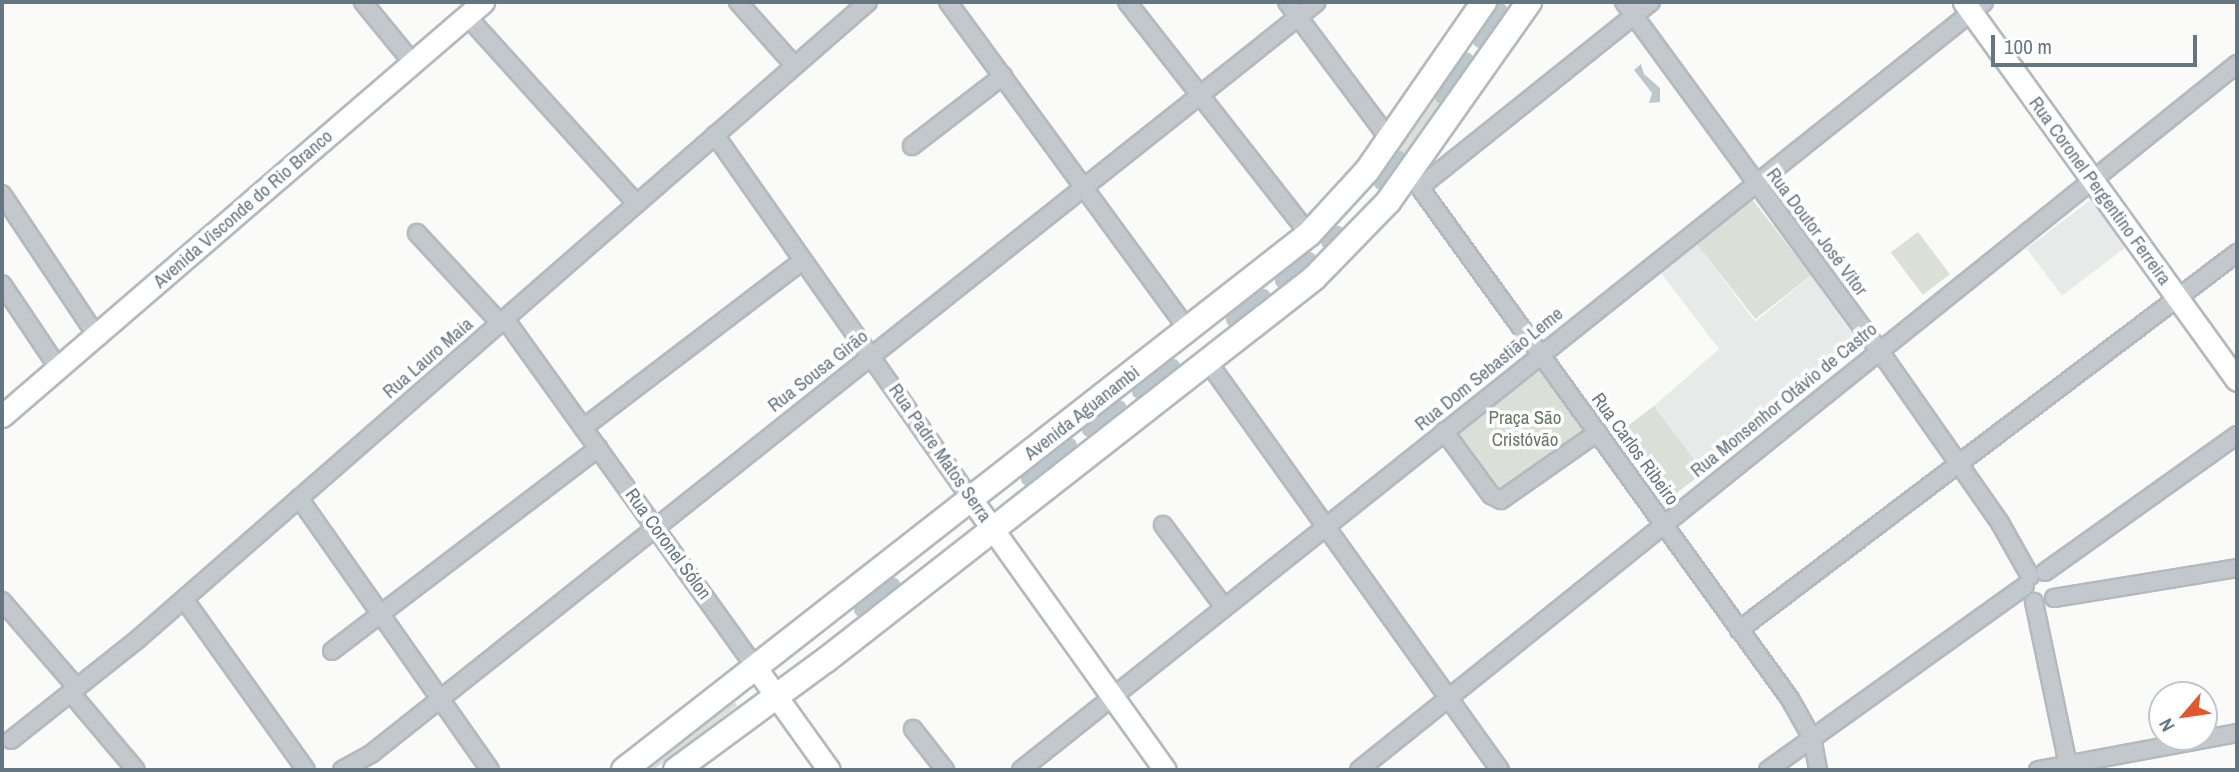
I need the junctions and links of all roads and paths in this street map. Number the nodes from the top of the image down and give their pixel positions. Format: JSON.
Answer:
{"nodes":[{"id":1,"x":363,"y":2,"type":"edge"},
{"id":2,"x":738,"y":2,"type":"edge"},
{"id":3,"x":868,"y":2,"type":"edge"},
{"id":4,"x":948,"y":2,"type":"edge"},
{"id":5,"x":1127,"y":2,"type":"edge"},
{"id":6,"x":1287,"y":2,"type":"edge"},
{"id":7,"x":1317,"y":2,"type":"edge"},
{"id":8,"x":1484,"y":2,"type":"edge"},
{"id":9,"x":1529,"y":2,"type":"edge"},
{"id":10,"x":1651,"y":2,"type":"edge"},
{"id":11,"x":1973,"y":5,"type":"edge"},
{"id":12,"x":1629,"y":8,"type":"edge"},
{"id":13,"x":475,"y":9,"type":"edge"},
{"id":14,"x":1298,"y":17,"type":"junction"},
{"id":15,"x":413,"y":63,"type":"junction"},
{"id":16,"x":2237,"y":64,"type":"edge"},
{"id":17,"x":794,"y":65,"type":"junction"},
{"id":18,"x":1003,"y":76,"type":"junction"},
{"id":19,"x":1201,"y":96,"type":"junction"},
{"id":20,"x":715,"y":135,"type":"junction"},
{"id":21,"x":1389,"y":139,"type":"junction"},
{"id":22,"x":912,"y":146,"type":"dead end"},
{"id":23,"x":1415,"y":180,"type":"junction"},
{"id":24,"x":2092,"y":180,"type":"junction"},
{"id":25,"x":1082,"y":184,"type":"junction"},
{"id":26,"x":1754,"y":184,"type":"junction"},
{"id":27,"x":2,"y":194,"type":"edge"},
{"id":28,"x":635,"y":202,"type":"junction"},
{"id":29,"x":418,"y":233,"type":"dead end"},
{"id":30,"x":1309,"y":234,"type":"junction"},
{"id":31,"x":2237,"y":253,"type":"edge"},
{"id":32,"x":802,"y":261,"type":"junction"},
{"id":33,"x":2,"y":284,"type":"edge"},
{"id":34,"x":2178,"y":298,"type":"junction"},
{"id":35,"x":503,"y":321,"type":"junction"},
{"id":36,"x":1188,"y":330,"type":"junction"},
{"id":37,"x":96,"y":335,"type":"junction"},
{"id":38,"x":1879,"y":350,"type":"junction"},
{"id":39,"x":872,"y":355,"type":"junction"},
{"id":40,"x":1539,"y":355,"type":"junction"},
{"id":41,"x":1208,"y":362,"type":"junction"},
{"id":42,"x":57,"y":366,"type":"junction"},
{"id":43,"x":2237,"y":380,"type":"edge"},
{"id":44,"x":2,"y":416,"type":"edge"},
{"id":45,"x":583,"y":428,"type":"junction"},
{"id":46,"x":1444,"y":431,"type":"junction"},
{"id":47,"x":1598,"y":432,"type":"junction"},
{"id":48,"x":2237,"y":435,"type":"edge"},
{"id":49,"x":598,"y":448,"type":"junction"},
{"id":50,"x":1958,"y":464,"type":"junction"},
{"id":51,"x":299,"y":498,"type":"junction"},
{"id":52,"x":971,"y":499,"type":"junction"},
{"id":53,"x":1664,"y":523,"type":"junction"},
{"id":54,"x":655,"y":526,"type":"junction"},
{"id":55,"x":1164,"y":526,"type":"dead end"},
{"id":56,"x":1324,"y":526,"type":"junction"},
{"id":57,"x":993,"y":529,"type":"junction"},
{"id":58,"x":2237,"y":568,"type":"edge"},
{"id":59,"x":2035,"y":585,"type":"junction"},
{"id":60,"x":2054,"y":598,"type":"junction"},
{"id":61,"x":184,"y":599,"type":"junction"},
{"id":62,"x":2,"y":601,"type":"edge"},
{"id":63,"x":1224,"y":607,"type":"junction"},
{"id":64,"x":382,"y":613,"type":"junction"},
{"id":65,"x":1740,"y":629,"type":"junction"},
{"id":66,"x":332,"y":651,"type":"dead end"},
{"id":67,"x":756,"y":668,"type":"junction"},
{"id":68,"x":74,"y":690,"type":"junction"},
{"id":69,"x":776,"y":695,"type":"junction"},
{"id":70,"x":1111,"y":697,"type":"junction"},
{"id":71,"x":439,"y":698,"type":"junction"},
{"id":72,"x":1447,"y":702,"type":"junction"},
{"id":73,"x":912,"y":729,"type":"dead end"},
{"id":74,"x":2237,"y":733,"type":"edge"},
{"id":75,"x":1812,"y":738,"type":"junction"},
{"id":76,"x":10,"y":740,"type":"dead end"},
{"id":77,"x":2068,"y":768,"type":"edge"},
{"id":78,"x":136,"y":770,"type":"edge"},
{"id":79,"x":306,"y":770,"type":"edge"},
{"id":80,"x":342,"y":770,"type":"edge"},
{"id":81,"x":490,"y":770,"type":"edge"},
{"id":82,"x":624,"y":770,"type":"edge"},
{"id":83,"x":676,"y":770,"type":"edge"},
{"id":84,"x":829,"y":770,"type":"edge"},
{"id":85,"x":945,"y":770,"type":"edge"},
{"id":86,"x":1021,"y":770,"type":"edge"},
{"id":87,"x":1165,"y":770,"type":"edge"},
{"id":88,"x":1359,"y":770,"type":"edge"},
{"id":89,"x":1500,"y":770,"type":"edge"},
{"id":90,"x":1768,"y":770,"type":"edge"},
{"id":91,"x":1818,"y":770,"type":"edge"},
{"id":92,"x":2038,"y":770,"type":"edge"}],
"edges":[{"from":1,"to":15,"type":"street"},
{"from":2,"to":17,"type":"street"},
{"from":3,"to":17,"type":"street","name":"Rua Lauro Maia"},
{"from":4,"to":18,"type":"street"},
{"from":5,"to":19,"type":"street"},
{"from":6,"to":14,"type":"street"},
{"from":7,"to":14,"type":"street","name":"Rua Sousa Girão"},
{"from":8,"to":21,"type":"main road","name":"Avenida Aguanambi"},
{"from":9,"to":23,"type":"main road","name":"Avenida Aguanambi"},
{"from":10,"to":12,"type":"street"},
{"from":11,"to":24,"type":"street","name":"Rua Coronel Pergentino Ferreira"},
{"from":11,"to":26,"type":"street","name":"Rua Dom Sebastião Leme"},
{"from":12,"to":23,"type":"street"},
{"from":12,"to":26,"type":"street","name":"Rua Doutor José Vitor"},
{"from":13,"to":15,"type":"street","name":"Avenida Visconde do Rio Branco"},
{"from":13,"to":28,"type":"street"},
{"from":14,"to":19,"type":"street","name":"Rua Sousa Girão"},
{"from":14,"to":21,"type":"street"},
{"from":15,"to":37,"type":"street","name":"Avenida Visconde do Rio Branco"},
{"from":16,"to":24,"type":"street","name":"Rua Monsenhor Otávio de Castro"},
{"from":17,"to":20,"type":"street","name":"Rua Lauro Maia"},
{"from":18,"to":22,"type":"street"},
{"from":18,"to":25,"type":"street"},
{"from":19,"to":25,"type":"street","name":"Rua Sousa Girão"},
{"from":19,"to":30,"type":"street"},
{"from":20,"to":28,"type":"street","name":"Rua Lauro Maia"},
{"from":20,"to":32,"type":"street","name":"Rua Padre Matos Serra"},
{"from":21,"to":30,"type":"main road","name":"Avenida Aguanambi"},
{"from":23,"to":40,"type":"street","name":"Rua Carlos Ribeiro"},
{"from":23,"to":41,"type":"main road","name":"Avenida Aguanambi"},
{"from":24,"to":34,"type":"street","name":"Rua Coronel Pergentino Ferreira"},
{"from":24,"to":38,"type":"street","name":"Rua Monsenhor Otávio de Castro"},
{"from":25,"to":36,"type":"street"},
{"from":25,"to":39,"type":"street","name":"Rua Sousa Girão"},
{"from":26,"to":38,"type":"street","name":"Rua Doutor José Vitor"},
{"from":26,"to":40,"type":"street","name":"Rua Dom Sebastião Leme"},
{"from":27,"to":37,"type":"street"},
{"from":28,"to":35,"type":"street","name":"Rua Lauro Maia"},
{"from":29,"to":35,"type":"street","name":"Rua Coronel Sólon"},
{"from":30,"to":36,"type":"main road","name":"Avenida Aguanambi"},
{"from":31,"to":34,"type":"street"},
{"from":32,"to":39,"type":"street","name":"Rua Padre Matos Serra"},
{"from":32,"to":45,"type":"street"},
{"from":33,"to":42,"type":"street"},
{"from":34,"to":43,"type":"street","name":"Rua Coronel Pergentino Ferreira"},
{"from":34,"to":50,"type":"street"},
{"from":35,"to":45,"type":"street","name":"Rua Coronel Sólon"},
{"from":35,"to":51,"type":"street","name":"Rua Lauro Maia"},
{"from":36,"to":52,"type":"main road","name":"Avenida Aguanambi"},
{"from":37,"to":42,"type":"street","name":"Avenida Visconde do Rio Branco"},
{"from":38,"to":50,"type":"street","name":"Rua Doutor José Vitor"},
{"from":38,"to":53,"type":"street","name":"Rua Monsenhor Otávio de Castro"},
{"from":39,"to":52,"type":"street","name":"Rua Padre Matos Serra"},
{"from":39,"to":54,"type":"street","name":"Rua Sousa Girão"},
{"from":40,"to":46,"type":"street","name":"Rua Dom Sebastião Leme"},
{"from":40,"to":47,"type":"street","name":"Rua Carlos Ribeiro"},
{"from":41,"to":56,"type":"street"},
{"from":41,"to":57,"type":"main road","name":"Avenida Aguanambi"},
{"from":42,"to":44,"type":"street","name":"Avenida Visconde do Rio Branco"},
{"from":45,"to":49,"type":"street","name":"Rua Coronel Sólon"},
{"from":46,"to":47,"type":"street"},
{"from":46,"to":56,"type":"street","name":"Rua Dom Sebastião Leme"},
{"from":47,"to":53,"type":"street","name":"Rua Carlos Ribeiro"},
{"from":48,"to":59,"type":"street"},
{"from":49,"to":54,"type":"street","name":"Rua Coronel Sólon"},
{"from":49,"to":64,"type":"street"},
{"from":50,"to":59,"type":"street","name":"Rua Doutor José Vitor"},
{"from":50,"to":65,"type":"street"},
{"from":51,"to":61,"type":"street","name":"Rua Lauro Maia"},
{"from":51,"to":64,"type":"street"},
{"from":52,"to":57,"type":"street","name":"Rua Padre Matos Serra"},
{"from":52,"to":67,"type":"main road","name":"Avenida Aguanambi"},
{"from":53,"to":65,"type":"street","name":"Rua Carlos Ribeiro"},
{"from":53,"to":72,"type":"street","name":"Rua Monsenhor Otávio de Castro"},
{"from":54,"to":67,"type":"street","name":"Rua Coronel Sólon"},
{"from":54,"to":71,"type":"street","name":"Rua Sousa Girão"},
{"from":55,"to":63,"type":"street"},
{"from":56,"to":63,"type":"street","name":"Rua Dom Sebastião Leme"},
{"from":56,"to":72,"type":"street"},
{"from":57,"to":69,"type":"main road","name":"Avenida Aguanambi"},
{"from":57,"to":70,"type":"street","name":"Rua Padre Matos Serra"},
{"from":58,"to":60,"type":"street"},
{"from":59,"to":60,"type":"street"},
{"from":59,"to":60,"type":"street"},
{"from":59,"to":75,"type":"street"},
{"from":59,"to":77,"type":"street"},
{"from":61,"to":68,"type":"street","name":"Rua Lauro Maia"},
{"from":61,"to":79,"type":"street"},
{"from":62,"to":68,"type":"street"},
{"from":63,"to":70,"type":"street","name":"Rua Dom Sebastião Leme"},
{"from":64,"to":66,"type":"street"},
{"from":64,"to":71,"type":"street"},
{"from":65,"to":75,"type":"street","name":"Rua Carlos Ribeiro"},
{"from":67,"to":69,"type":"street","name":"Rua Coronel Sólon"},
{"from":67,"to":82,"type":"main road","name":"Avenida Aguanambi"},
{"from":68,"to":76,"type":"street","name":"Rua Lauro Maia"},
{"from":68,"to":78,"type":"street"},
{"from":69,"to":83,"type":"main road","name":"Avenida Aguanambi"},
{"from":69,"to":84,"type":"street","name":"Rua Coronel Sólon"},
{"from":70,"to":86,"type":"street","name":"Rua Dom Sebastião Leme"},
{"from":70,"to":87,"type":"street","name":"Rua Padre Matos Serra"},
{"from":71,"to":80,"type":"street","name":"Rua Sousa Girão"},
{"from":71,"to":81,"type":"street"},
{"from":72,"to":88,"type":"street","name":"Rua Monsenhor Otávio de Castro"},
{"from":72,"to":89,"type":"street"},
{"from":73,"to":85,"type":"street"},
{"from":74,"to":77,"type":"street"},
{"from":75,"to":90,"type":"street"},
{"from":75,"to":91,"type":"street","name":"Rua Carlos Ribeiro"},
{"from":77,"to":92,"type":"street"}]}
